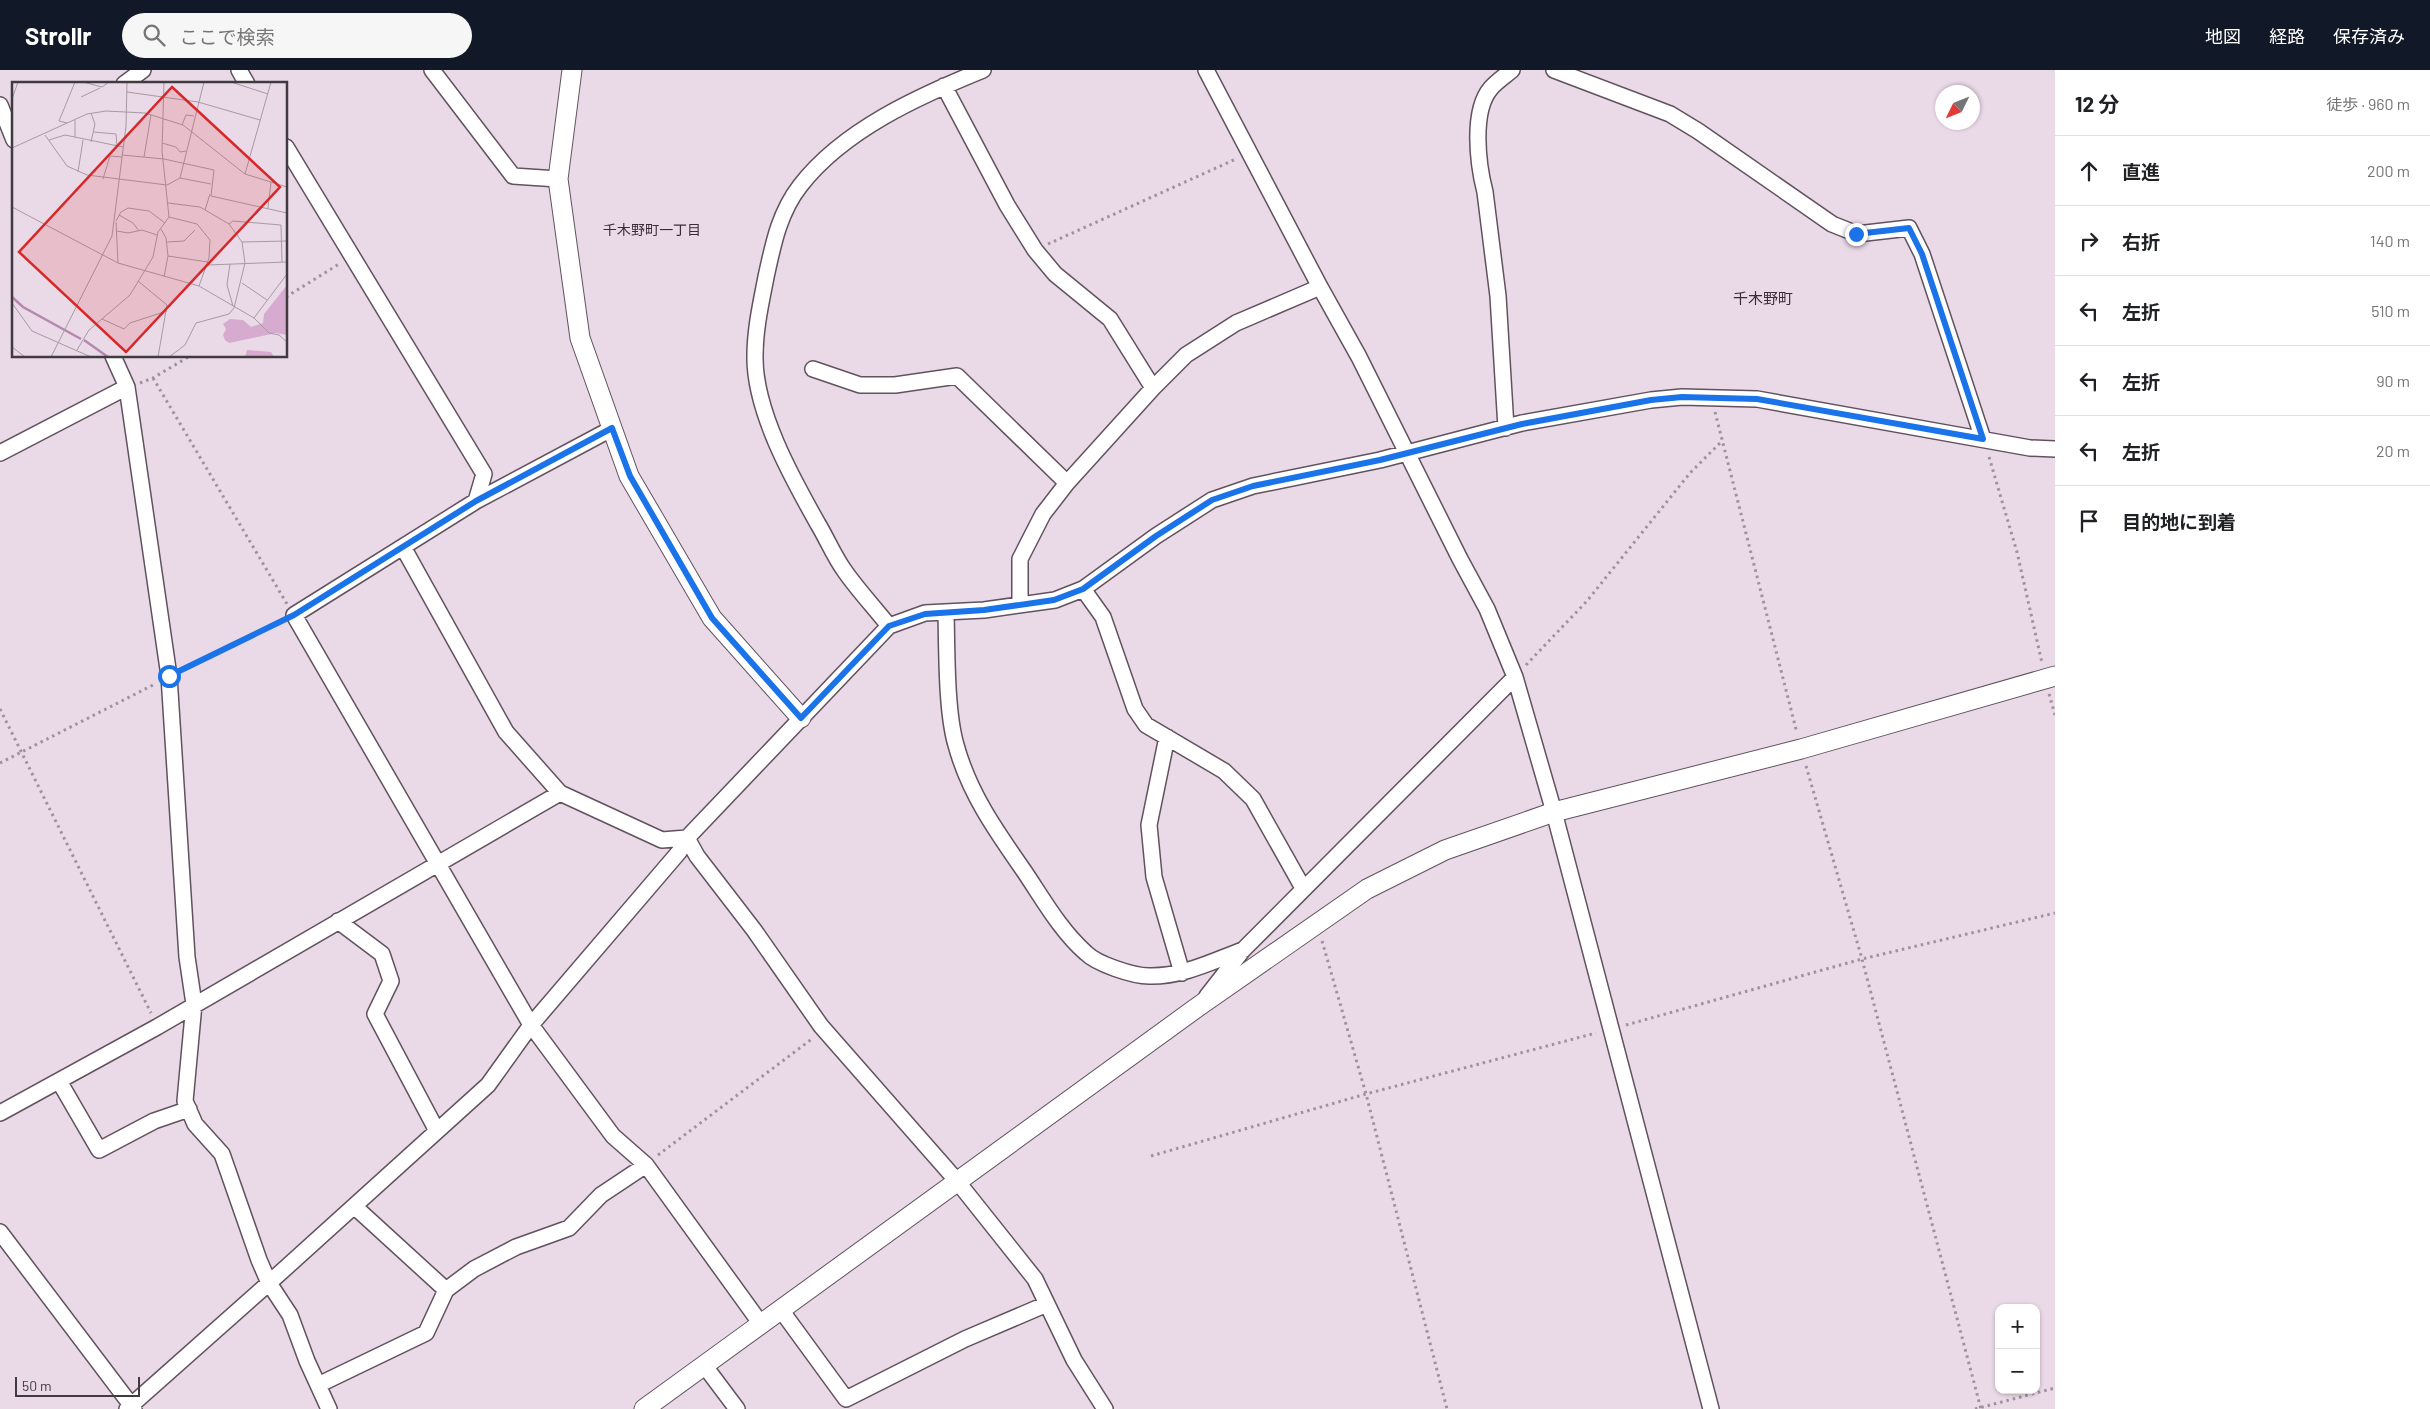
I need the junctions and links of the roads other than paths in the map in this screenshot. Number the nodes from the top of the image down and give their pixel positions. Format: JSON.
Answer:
{"nodes":[{"id":1,"x":143,"y":70,"type":"edge"},
{"id":2,"x":239,"y":70,"type":"edge"},
{"id":3,"x":432,"y":70,"type":"edge"},
{"id":4,"x":572,"y":70,"type":"edge"},
{"id":5,"x":1206,"y":70,"type":"edge"},
{"id":6,"x":1512,"y":70,"type":"edge"},
{"id":7,"x":1554,"y":70,"type":"edge"},
{"id":8,"x":978,"y":71,"type":"edge"},
{"id":9,"x":127,"y":82,"type":"edge"},
{"id":10,"x":247,"y":82,"type":"edge"},
{"id":11,"x":944,"y":86,"type":"junction"},
{"id":12,"x":0,"y":105,"type":"edge"},
{"id":13,"x":12,"y":135,"type":"edge"},
{"id":14,"x":288,"y":150,"type":"edge"},
{"id":15,"x":558,"y":179,"type":"junction"},
{"id":16,"x":1320,"y":287,"type":"junction"},
{"id":17,"x":114,"y":358,"type":"edge"},
{"id":18,"x":813,"y":369,"type":"dead end"},
{"id":19,"x":127,"y":387,"type":"junction"},
{"id":20,"x":1153,"y":388,"type":"junction"},
{"id":21,"x":612,"y":428,"type":"junction"},
{"id":22,"x":1506,"y":428,"type":"junction"},
{"id":23,"x":1983,"y":439,"type":"junction"},
{"id":24,"x":2055,"y":449,"type":"edge"},
{"id":25,"x":0,"y":453,"type":"edge"},
{"id":26,"x":1407,"y":453,"type":"junction"},
{"id":27,"x":1067,"y":483,"type":"junction"},
{"id":28,"x":476,"y":501,"type":"junction"},
{"id":29,"x":402,"y":547,"type":"junction"},
{"id":30,"x":1083,"y":589,"type":"junction"},
{"id":31,"x":1020,"y":604,"type":"junction"},
{"id":32,"x":946,"y":613,"type":"junction"},
{"id":33,"x":889,"y":626,"type":"junction"},
{"id":34,"x":1514,"y":677,"type":"junction"},
{"id":35,"x":2050,"y":678,"type":"edge"},
{"id":36,"x":801,"y":718,"type":"junction"},
{"id":37,"x":1167,"y":737,"type":"junction"},
{"id":38,"x":560,"y":793,"type":"junction"},
{"id":39,"x":1554,"y":812,"type":"junction"},
{"id":40,"x":687,"y":838,"type":"junction"},
{"id":41,"x":439,"y":863,"type":"junction"},
{"id":42,"x":1303,"y":888,"type":"junction"},
{"id":43,"x":338,"y":922,"type":"junction"},
{"id":44,"x":1243,"y":950,"type":"junction"},
{"id":45,"x":1182,"y":973,"type":"junction"},
{"id":46,"x":194,"y":1004,"type":"junction"},
{"id":47,"x":1199,"y":1006,"type":"junction"},
{"id":48,"x":531,"y":1024,"type":"junction"},
{"id":49,"x":59,"y":1081,"type":"junction"},
{"id":50,"x":189,"y":1109,"type":"junction"},
{"id":51,"x":0,"y":1113,"type":"edge"},
{"id":52,"x":437,"y":1131,"type":"junction"},
{"id":53,"x":646,"y":1165,"type":"junction"},
{"id":54,"x":957,"y":1182,"type":"junction"},
{"id":55,"x":354,"y":1206,"type":"junction"},
{"id":56,"x":0,"y":1232,"type":"edge"},
{"id":57,"x":269,"y":1283,"type":"junction"},
{"id":58,"x":446,"y":1290,"type":"junction"},
{"id":59,"x":1047,"y":1304,"type":"junction"},
{"id":60,"x":781,"y":1310,"type":"junction"},
{"id":61,"x":761,"y":1324,"type":"junction"},
{"id":62,"x":704,"y":1364,"type":"junction"},
{"id":63,"x":318,"y":1385,"type":"junction"},
{"id":64,"x":131,"y":1408,"type":"edge"},
{"id":65,"x":329,"y":1409,"type":"edge"},
{"id":66,"x":644,"y":1409,"type":"edge"},
{"id":67,"x":737,"y":1409,"type":"edge"},
{"id":68,"x":1105,"y":1409,"type":"edge"},
{"id":69,"x":1711,"y":1409,"type":"edge"}],
"edges":[{"from":1,"to":9,"type":"street"},
{"from":2,"to":10,"type":"street"},
{"from":3,"to":15,"type":"street"},
{"from":4,"to":15,"type":"street"},
{"from":5,"to":16,"type":"street"},
{"from":6,"to":22,"type":"street"},
{"from":7,"to":23,"type":"street"},
{"from":8,"to":11,"type":"street"},
{"from":11,"to":20,"type":"street"},
{"from":11,"to":33,"type":"street"},
{"from":12,"to":13,"type":"street"},
{"from":14,"to":28,"type":"street"},
{"from":15,"to":21,"type":"street"},
{"from":16,"to":20,"type":"street"},
{"from":16,"to":26,"type":"street"},
{"from":17,"to":19,"type":"street"},
{"from":18,"to":27,"type":"street"},
{"from":19,"to":25,"type":"street"},
{"from":19,"to":46,"type":"street"},
{"from":20,"to":27,"type":"street"},
{"from":21,"to":28,"type":"street"},
{"from":21,"to":36,"type":"street"},
{"from":22,"to":23,"type":"street"},
{"from":22,"to":26,"type":"street"},
{"from":23,"to":24,"type":"street"},
{"from":26,"to":30,"type":"street"},
{"from":26,"to":34,"type":"street"},
{"from":27,"to":31,"type":"street"},
{"from":28,"to":29,"type":"street"},
{"from":29,"to":38,"type":"street"},
{"from":29,"to":41,"type":"street"},
{"from":30,"to":31,"type":"street"},
{"from":30,"to":37,"type":"street"},
{"from":31,"to":32,"type":"street"},
{"from":32,"to":33,"type":"street"},
{"from":32,"to":45,"type":"street"},
{"from":33,"to":36,"type":"street"},
{"from":34,"to":39,"type":"street"},
{"from":34,"to":42,"type":"street"},
{"from":35,"to":39,"type":"street"},
{"from":36,"to":40,"type":"street"},
{"from":37,"to":42,"type":"street"},
{"from":37,"to":45,"type":"street"},
{"from":38,"to":40,"type":"street"},
{"from":38,"to":41,"type":"street"},
{"from":39,"to":47,"type":"street"},
{"from":39,"to":69,"type":"street"},
{"from":40,"to":48,"type":"street"},
{"from":40,"to":54,"type":"street"},
{"from":41,"to":43,"type":"street"},
{"from":41,"to":48,"type":"street"},
{"from":42,"to":44,"type":"street"},
{"from":43,"to":46,"type":"street"},
{"from":43,"to":52,"type":"street"},
{"from":44,"to":45,"type":"street"},
{"from":44,"to":47,"type":"street"},
{"from":46,"to":49,"type":"street"},
{"from":46,"to":50,"type":"street"},
{"from":47,"to":54,"type":"street"},
{"from":48,"to":52,"type":"street"},
{"from":48,"to":53,"type":"street"},
{"from":49,"to":50,"type":"street"},
{"from":49,"to":51,"type":"street"},
{"from":50,"to":57,"type":"street"},
{"from":52,"to":55,"type":"street"},
{"from":53,"to":58,"type":"street"},
{"from":53,"to":61,"type":"street"},
{"from":54,"to":59,"type":"street"},
{"from":54,"to":60,"type":"street"},
{"from":55,"to":57,"type":"street"},
{"from":55,"to":58,"type":"street"},
{"from":56,"to":64,"type":"street"},
{"from":57,"to":63,"type":"street"},
{"from":57,"to":64,"type":"street"},
{"from":58,"to":63,"type":"street"},
{"from":59,"to":60,"type":"street"},
{"from":59,"to":68,"type":"street"},
{"from":60,"to":61,"type":"street"},
{"from":61,"to":62,"type":"street"},
{"from":62,"to":66,"type":"street"},
{"from":62,"to":67,"type":"street"},
{"from":63,"to":65,"type":"street"}]}
